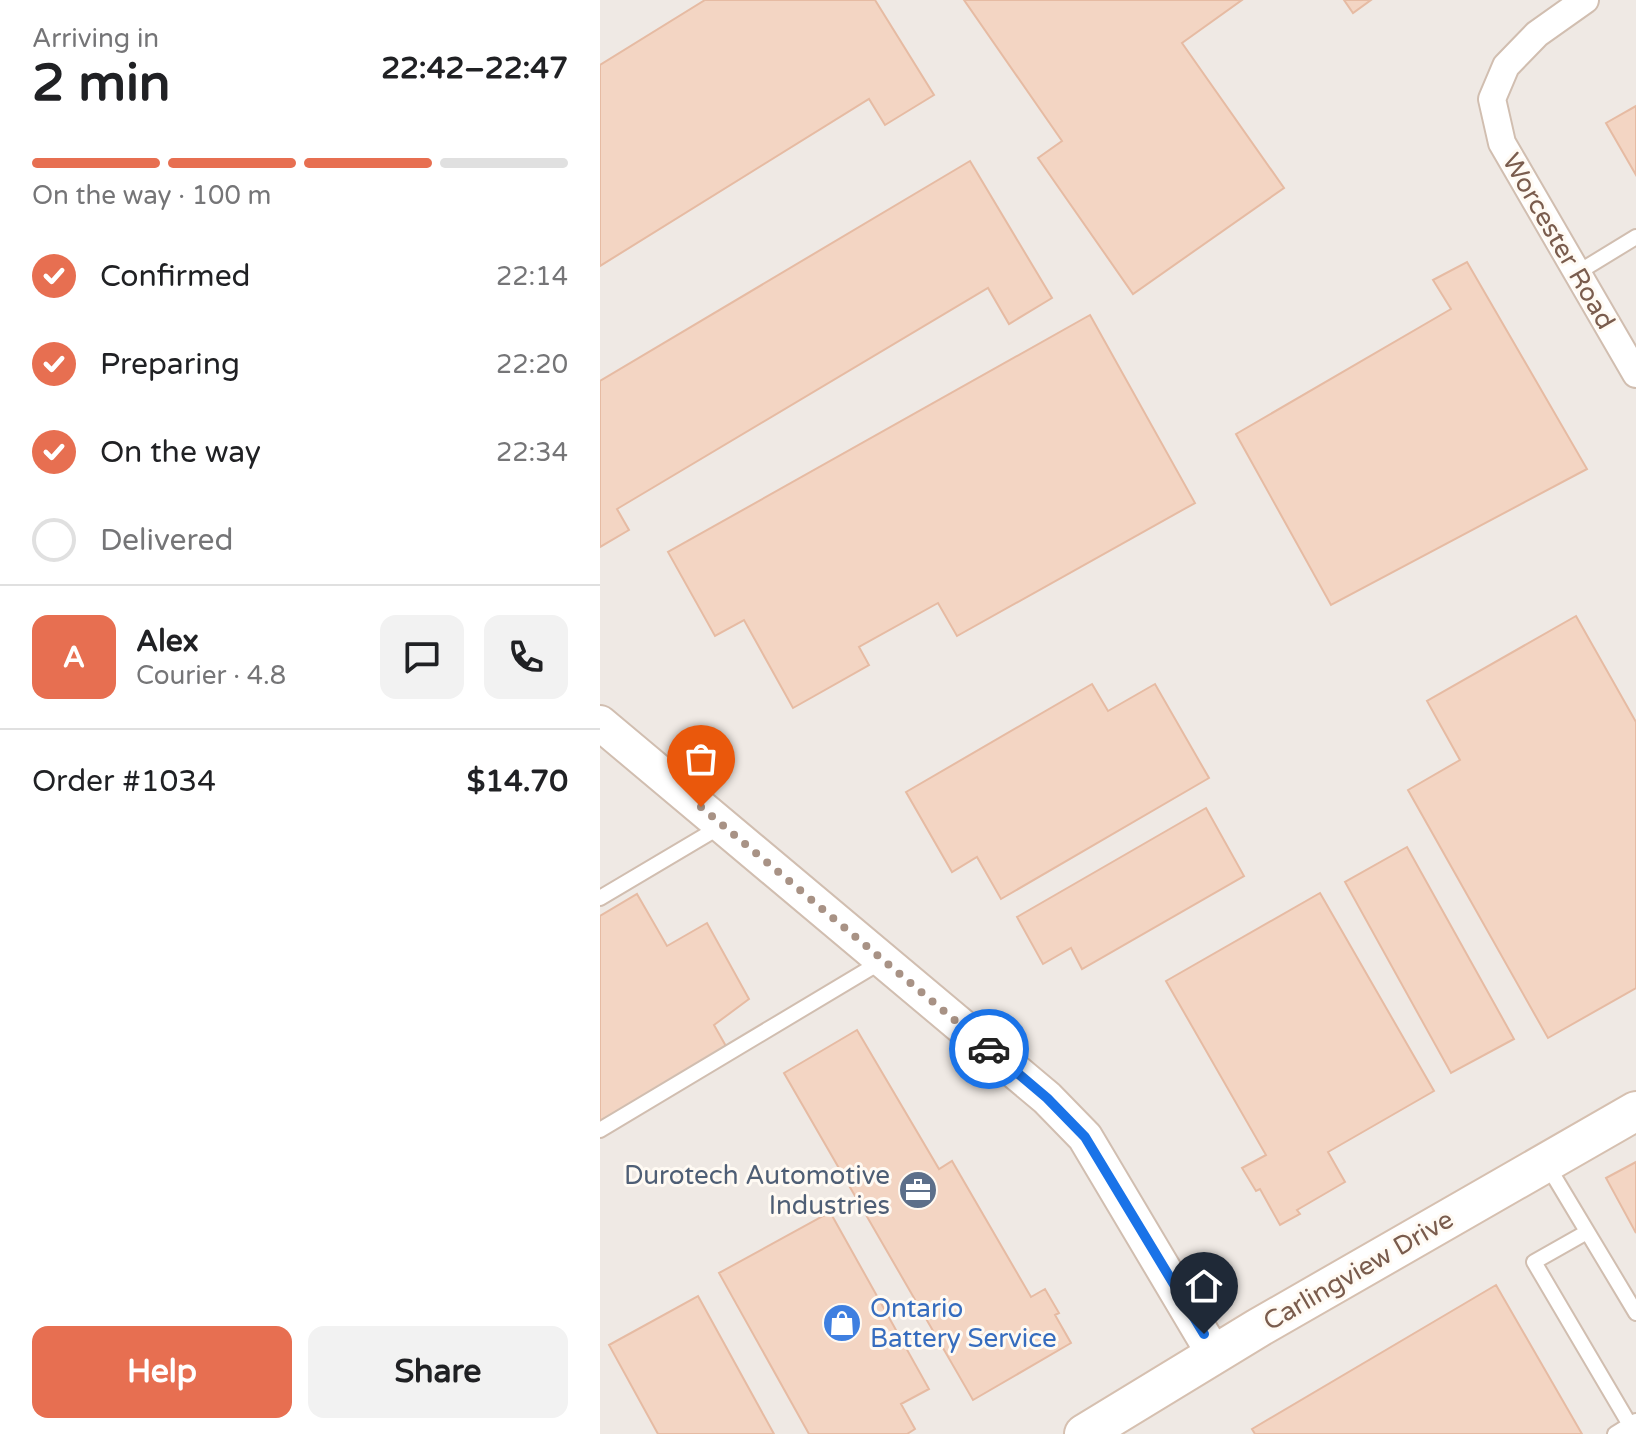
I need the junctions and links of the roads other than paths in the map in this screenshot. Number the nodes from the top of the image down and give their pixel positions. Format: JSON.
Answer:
{"nodes":[{"id":1,"x":1585,"y":0,"type":"edge"},
{"id":2,"x":1636,"y":237,"type":"edge"},
{"id":3,"x":1577,"y":273,"type":"junction"},
{"id":4,"x":1636,"y":374,"type":"edge"},
{"id":5,"x":600,"y":723,"type":"edge"},
{"id":6,"x":723,"y":825,"type":"junction"},
{"id":7,"x":600,"y":898,"type":"edge"},
{"id":8,"x":884,"y":960,"type":"junction"},
{"id":9,"x":1636,"y":1111,"type":"edge"},
{"id":10,"x":600,"y":1130,"type":"edge"},
{"id":11,"x":1546,"y":1163,"type":"junction"},
{"id":12,"x":1587,"y":1232,"type":"junction"},
{"id":13,"x":1636,"y":1313,"type":"edge"},
{"id":14,"x":1214,"y":1354,"type":"junction"},
{"id":15,"x":1632,"y":1427,"type":"edge"},
{"id":16,"x":1084,"y":1434,"type":"edge"},
{"id":17,"x":1615,"y":1434,"type":"edge"}],
"edges":[{"from":1,"to":3,"type":"street","name":"Worcester Road"},
{"from":2,"to":3,"type":"lane"},
{"from":3,"to":4,"type":"street","name":"Worcester Road"},
{"from":5,"to":6,"type":"street"},
{"from":6,"to":7,"type":"lane"},
{"from":6,"to":8,"type":"street"},
{"from":8,"to":10,"type":"lane"},
{"from":8,"to":14,"type":"street"},
{"from":9,"to":11,"type":"main road","name":"Carlingview Drive"},
{"from":11,"to":12,"type":"lane"},
{"from":11,"to":14,"type":"main road","name":"Carlingview Drive"},
{"from":12,"to":13,"type":"lane"},
{"from":12,"to":15,"type":"lane"},
{"from":14,"to":16,"type":"main road","name":"Carlingview Drive"},
{"from":15,"to":17,"type":"lane"}]}
